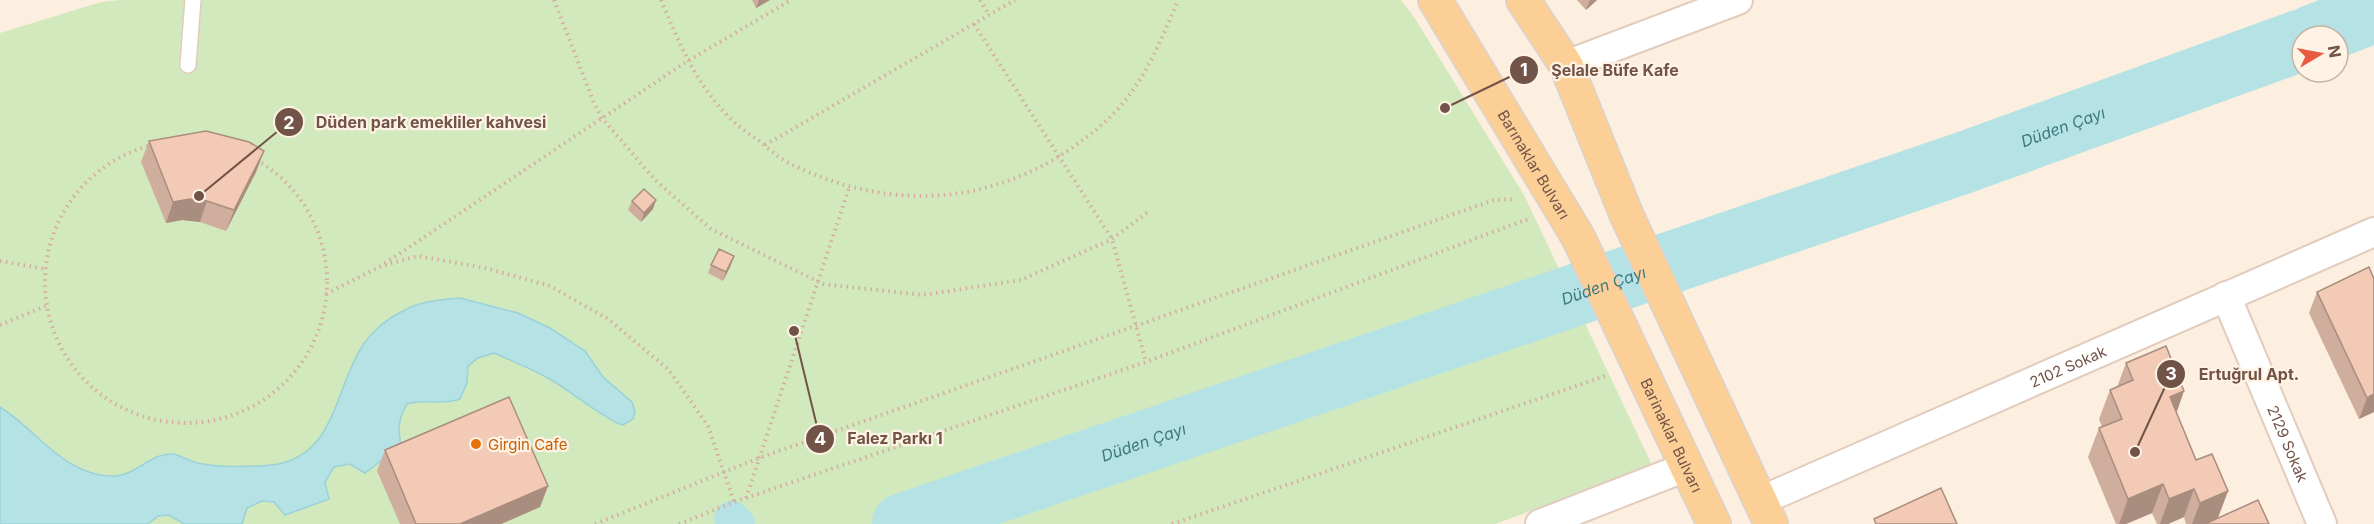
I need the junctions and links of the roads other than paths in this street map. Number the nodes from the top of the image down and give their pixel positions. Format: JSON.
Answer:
{"nodes":[{"id":1,"x":193,"y":0,"type":"edge"},
{"id":2,"x":1435,"y":0,"type":"edge"},
{"id":3,"x":1523,"y":0,"type":"edge"},
{"id":4,"x":1738,"y":0,"type":"edge"},
{"id":5,"x":188,"y":65,"type":"dead end"},
{"id":6,"x":1566,"y":65,"type":"junction"},
{"id":7,"x":2374,"y":232,"type":"edge"},
{"id":8,"x":2226,"y":296,"type":"junction"},
{"id":9,"x":1636,"y":355,"type":"joint"},
{"id":10,"x":1686,"y":467,"type":"junction"},
{"id":11,"x":1765,"y":512,"type":"edge"},
{"id":12,"x":1540,"y":524,"type":"edge"},
{"id":13,"x":1714,"y":524,"type":"edge"},
{"id":14,"x":2322,"y":524,"type":"edge"}],
"edges":[{"from":1,"to":5,"type":"lane"},
{"from":2,"to":9,"type":"main road","name":"Barınaklar Bulvarı"},
{"from":3,"to":6,"type":"main road"},
{"from":4,"to":6,"type":"street"},
{"from":6,"to":11,"type":"main road"},
{"from":7,"to":8,"type":"street","name":"2102 Sokak"},
{"from":8,"to":11,"type":"street","name":"2102 Sokak"},
{"from":8,"to":14,"type":"street","name":"2129 Sokak"},
{"from":9,"to":10,"type":"main road","name":"Barinaklar Bulvarı"},
{"from":10,"to":12,"type":"street"},
{"from":10,"to":13,"type":"main road","name":"Barinaklar Bulvarı"}]}
